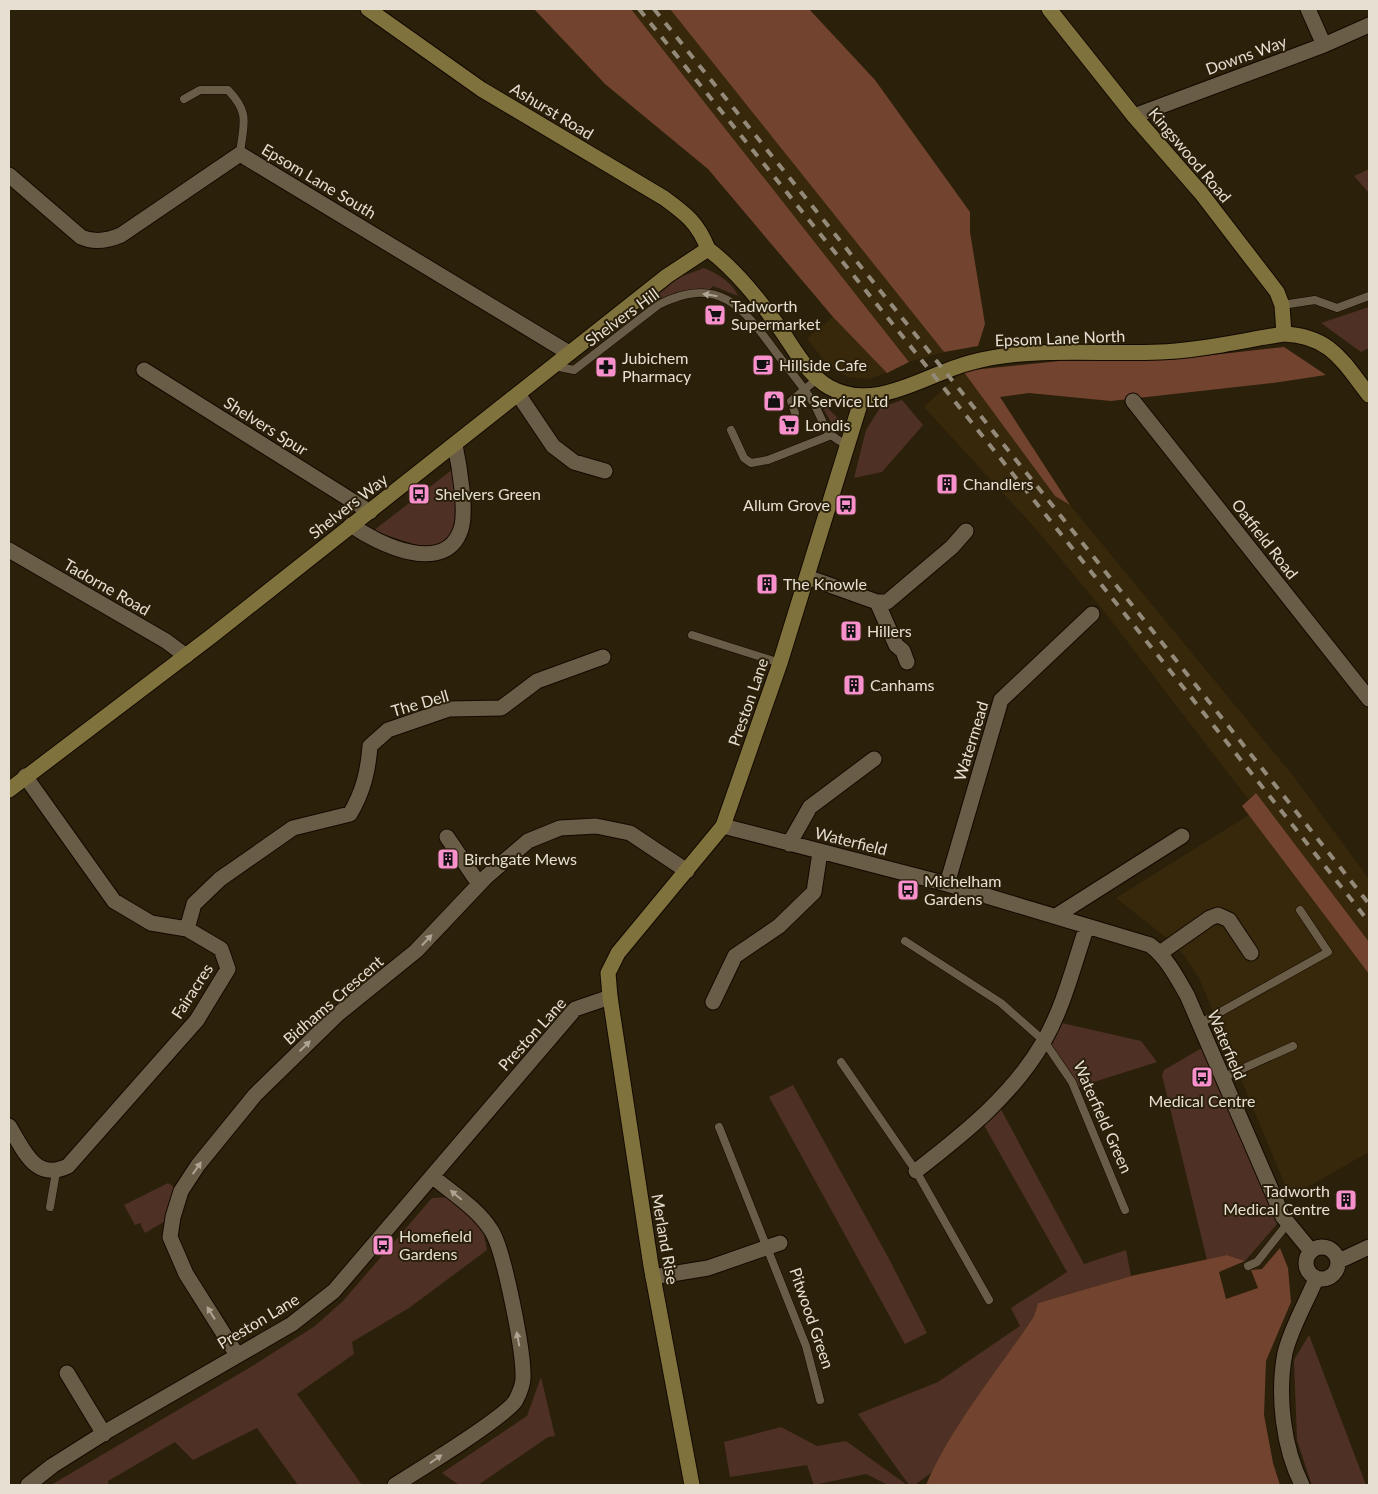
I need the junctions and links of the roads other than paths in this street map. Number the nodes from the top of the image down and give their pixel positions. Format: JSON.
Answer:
{"nodes":[{"id":1,"x":368,"y":9,"type":"edge"},
{"id":2,"x":1049,"y":9,"type":"edge"},
{"id":3,"x":1308,"y":9,"type":"edge"},
{"id":4,"x":1369,"y":25,"type":"edge"},
{"id":5,"x":1324,"y":45,"type":"junction"},
{"id":6,"x":184,"y":99,"type":"dead end"},
{"id":7,"x":1134,"y":116,"type":"junction"},
{"id":8,"x":240,"y":154,"type":"junction"},
{"id":9,"x":9,"y":175,"type":"edge"},
{"id":10,"x":708,"y":249,"type":"junction"},
{"id":11,"x":1369,"y":296,"type":"edge"},
{"id":12,"x":1282,"y":305,"type":"junction"},
{"id":13,"x":1284,"y":334,"type":"junction"},
{"id":14,"x":569,"y":353,"type":"junction"},
{"id":15,"x":552,"y":366,"type":"junction"},
{"id":16,"x":144,"y":370,"type":"dead end"},
{"id":17,"x":816,"y":379,"type":"junction"},
{"id":18,"x":804,"y":389,"type":"junction"},
{"id":19,"x":518,"y":394,"type":"junction"},
{"id":20,"x":1369,"y":395,"type":"edge"},
{"id":21,"x":862,"y":398,"type":"junction"},
{"id":22,"x":1133,"y":401,"type":"dead end"},
{"id":23,"x":795,"y":413,"type":"dead end"},
{"id":24,"x":731,"y":430,"type":"dead end"},
{"id":25,"x":830,"y":436,"type":"junction"},
{"id":26,"x":455,"y":445,"type":"junction"},
{"id":27,"x":849,"y":446,"type":"junction"},
{"id":28,"x":605,"y":471,"type":"dead end"},
{"id":29,"x":370,"y":512,"type":"junction"},
{"id":30,"x":352,"y":525,"type":"junction"},
{"id":31,"x":966,"y":531,"type":"dead end"},
{"id":32,"x":9,"y":550,"type":"edge"},
{"id":33,"x":807,"y":577,"type":"junction"},
{"id":34,"x":877,"y":602,"type":"junction"},
{"id":35,"x":1092,"y":614,"type":"dead end"},
{"id":36,"x":692,"y":635,"type":"dead end"},
{"id":37,"x":186,"y":656,"type":"junction"},
{"id":38,"x":603,"y":657,"type":"dead end"},
{"id":39,"x":907,"y":662,"type":"dead end"},
{"id":40,"x":780,"y":663,"type":"junction"},
{"id":41,"x":1369,"y":699,"type":"edge"},
{"id":42,"x":874,"y":759,"type":"dead end"},
{"id":43,"x":26,"y":776,"type":"junction"},
{"id":44,"x":9,"y":790,"type":"edge"},
{"id":45,"x":723,"y":826,"type":"junction"},
{"id":46,"x":1182,"y":836,"type":"dead end"},
{"id":47,"x":446,"y":837,"type":"dead end"},
{"id":48,"x":789,"y":844,"type":"junction"},
{"id":49,"x":820,"y":852,"type":"junction"},
{"id":50,"x":687,"y":871,"type":"junction"},
{"id":51,"x":479,"y":884,"type":"junction"},
{"id":52,"x":947,"y":884,"type":"junction"},
{"id":53,"x":1300,"y":910,"type":"dead end"},
{"id":54,"x":1056,"y":916,"type":"junction"},
{"id":55,"x":1087,"y":926,"type":"junction"},
{"id":56,"x":187,"y":929,"type":"junction"},
{"id":57,"x":905,"y":941,"type":"dead end"},
{"id":58,"x":1251,"y":952,"type":"dead end"},
{"id":59,"x":1160,"y":953,"type":"junction"},
{"id":60,"x":610,"y":997,"type":"junction"},
{"id":61,"x":713,"y":1002,"type":"dead end"},
{"id":62,"x":1199,"y":1024,"type":"junction"},
{"id":63,"x":1044,"y":1041,"type":"junction"},
{"id":64,"x":1292,"y":1046,"type":"dead end"},
{"id":65,"x":841,"y":1062,"type":"dead end"},
{"id":66,"x":1222,"y":1078,"type":"junction"},
{"id":67,"x":9,"y":1126,"type":"edge"},
{"id":68,"x":719,"y":1127,"type":"dead end"},
{"id":69,"x":916,"y":1171,"type":"junction"},
{"id":70,"x":56,"y":1172,"type":"junction"},
{"id":71,"x":432,"y":1176,"type":"junction"},
{"id":72,"x":50,"y":1207,"type":"dead end"},
{"id":73,"x":1125,"y":1210,"type":"dead end"},
{"id":74,"x":1288,"y":1223,"type":"junction"},
{"id":75,"x":774,"y":1246,"type":"junction"},
{"id":76,"x":1369,"y":1247,"type":"edge"},
{"id":77,"x":1312,"y":1251,"type":"junction"},
{"id":78,"x":1339,"y":1261,"type":"junction"},
{"id":79,"x":1248,"y":1266,"type":"dead end"},
{"id":80,"x":653,"y":1277,"type":"junction"},
{"id":81,"x":1316,"y":1279,"type":"junction"},
{"id":82,"x":989,"y":1300,"type":"dead end"},
{"id":83,"x":237,"y":1355,"type":"junction"},
{"id":84,"x":67,"y":1373,"type":"dead end"},
{"id":85,"x":820,"y":1400,"type":"dead end"},
{"id":86,"x":104,"y":1434,"type":"junction"},
{"id":87,"x":28,"y":1485,"type":"edge"},
{"id":88,"x":395,"y":1485,"type":"edge"},
{"id":89,"x":692,"y":1485,"type":"edge"},
{"id":90,"x":1302,"y":1485,"type":"edge"}],
"edges":[{"from":1,"to":10,"type":"street","name":"Ashurst Road"},
{"from":2,"to":7,"type":"street","name":"Kingswood Road"},
{"from":3,"to":5,"type":"street"},
{"from":4,"to":5,"type":"street","name":"Downs Way"},
{"from":5,"to":7,"type":"street","name":"Downs Way"},
{"from":6,"to":8,"type":"lane"},
{"from":7,"to":12,"type":"street","name":"Kingswood Road"},
{"from":8,"to":9,"type":"street","name":"Epsom Lane South"},
{"from":8,"to":14,"type":"street","name":"Epsom Lane South"},
{"from":10,"to":14,"type":"street","name":"Shelvers Way"},
{"from":10,"to":17,"type":"street","name":"Epsom Lane North"},
{"from":11,"to":12,"type":"lane"},
{"from":12,"to":13,"type":"street","name":"Kingswood Road"},
{"from":13,"to":20,"type":"street","name":"Epsom Lane North"},
{"from":13,"to":21,"type":"street","name":"Epsom Lane North"},
{"from":14,"to":15,"type":"street","name":"Shelvers Way"},
{"from":18,"to":15,"type":"lane","name":"Shelvers Hill","one_way":true},
{"from":15,"to":19,"type":"street","name":"Shelvers Way"},
{"from":16,"to":29,"type":"street","name":"Shelvers Spur"},
{"from":17,"to":18,"type":"lane"},
{"from":17,"to":21,"type":"street","name":"Epsom Lane North"},
{"from":18,"to":23,"type":"lane"},
{"from":18,"to":25,"type":"lane","name":"Shelvers Hill"},
{"from":19,"to":26,"type":"street","name":"Shelvers Way"},
{"from":19,"to":28,"type":"street"},
{"from":21,"to":27,"type":"street","name":"Preston Lane"},
{"from":22,"to":41,"type":"street","name":"Oatfield Road"},
{"from":24,"to":25,"type":"lane"},
{"from":25,"to":27,"type":"lane"},
{"from":26,"to":29,"type":"street","name":"Shelvers Way"},
{"from":26,"to":30,"type":"street"},
{"from":27,"to":33,"type":"street","name":"Preston Lane"},
{"from":29,"to":30,"type":"street","name":"Shelvers Way"},
{"from":30,"to":37,"type":"street","name":"Shelvers Way"},
{"from":31,"to":34,"type":"street"},
{"from":32,"to":37,"type":"street","name":"Tadorne Road"},
{"from":33,"to":34,"type":"street"},
{"from":33,"to":40,"type":"street","name":"Preston Lane"},
{"from":34,"to":39,"type":"street"},
{"from":35,"to":52,"type":"street","name":"Watermead"},
{"from":36,"to":40,"type":"lane"},
{"from":37,"to":43,"type":"street","name":"Shelvers Way"},
{"from":38,"to":56,"type":"street","name":"The Dell"},
{"from":40,"to":45,"type":"street","name":"Preston Lane"},
{"from":42,"to":48,"type":"street"},
{"from":43,"to":44,"type":"street","name":"Shelvers Way"},
{"from":43,"to":56,"type":"street","name":"Fairacres"},
{"from":45,"to":48,"type":"street","name":"Waterfield"},
{"from":45,"to":50,"type":"street","name":"Preston Lane"},
{"from":46,"to":54,"type":"street"},
{"from":47,"to":51,"type":"street"},
{"from":48,"to":49,"type":"street","name":"Waterfield"},
{"from":49,"to":52,"type":"street","name":"Waterfield"},
{"from":49,"to":61,"type":"street"},
{"from":50,"to":51,"type":"street","name":"Bidhams Crescent"},
{"from":50,"to":60,"type":"street","name":"Preston Lane"},
{"from":83,"to":51,"type":"street","name":"Bidhams Crescent","one_way":true},
{"from":52,"to":54,"type":"street","name":"Waterfield"},
{"from":53,"to":62,"type":"lane"},
{"from":54,"to":55,"type":"street","name":"Waterfield"},
{"from":55,"to":59,"type":"street","name":"Waterfield"},
{"from":55,"to":63,"type":"street"},
{"from":56,"to":70,"type":"street","name":"Fairacres"},
{"from":57,"to":63,"type":"lane","name":"Waterfield Green"},
{"from":58,"to":59,"type":"street"},
{"from":59,"to":62,"type":"street","name":"Waterfield"},
{"from":60,"to":71,"type":"street","name":"Preston Lane"},
{"from":60,"to":80,"type":"street","name":"Merland Rise"},
{"from":62,"to":66,"type":"street","name":"Waterfield"},
{"from":63,"to":69,"type":"street"},
{"from":63,"to":73,"type":"lane","name":"Waterfield Green"},
{"from":64,"to":66,"type":"lane"},
{"from":65,"to":69,"type":"lane"},
{"from":66,"to":74,"type":"street","name":"Waterfield"},
{"from":67,"to":70,"type":"street"},
{"from":68,"to":75,"type":"lane","name":"Pitwood Green"},
{"from":69,"to":82,"type":"lane"},
{"from":70,"to":72,"type":"lane"},
{"from":71,"to":83,"type":"street","name":"Preston Lane"},
{"from":88,"to":71,"type":"street","one_way":true},
{"from":74,"to":77,"type":"street","name":"Waterfield"},
{"from":74,"to":79,"type":"lane"},
{"from":75,"to":80,"type":"street"},
{"from":75,"to":85,"type":"lane","name":"Pitwood Green"},
{"from":76,"to":78,"type":"street"},
{"from":77,"to":78,"type":"street"},
{"from":77,"to":81,"type":"street"},
{"from":78,"to":81,"type":"street"},
{"from":80,"to":89,"type":"street","name":"Merland Rise"},
{"from":81,"to":90,"type":"street"},
{"from":83,"to":86,"type":"street","name":"Preston Lane"},
{"from":84,"to":86,"type":"street"},
{"from":86,"to":87,"type":"street","name":"Preston Lane"}]}
